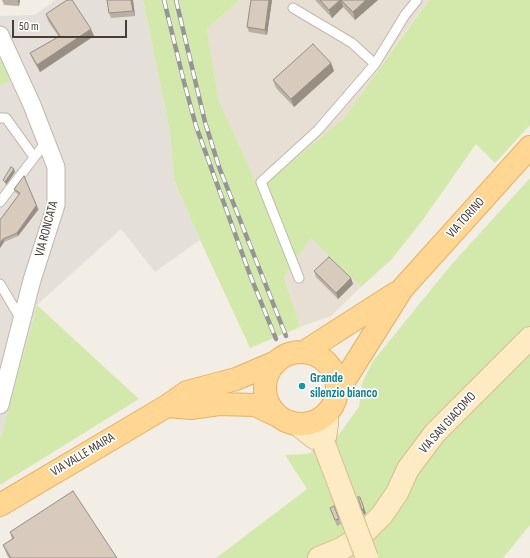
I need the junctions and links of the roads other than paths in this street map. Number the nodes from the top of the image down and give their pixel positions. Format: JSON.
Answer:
{"nodes":[{"id":1,"x":417,"y":0,"type":"edge"},
{"id":2,"x":293,"y":8,"type":"dead end"},
{"id":3,"x":0,"y":35,"type":"edge"},
{"id":4,"x":375,"y":64,"type":"junction"},
{"id":5,"x":0,"y":118,"type":"edge"},
{"id":6,"x":46,"y":142,"type":"junction"},
{"id":7,"x":530,"y":147,"type":"edge"},
{"id":8,"x":34,"y":157,"type":"junction"},
{"id":9,"x":0,"y":202,"type":"edge"},
{"id":10,"x":299,"y":278,"type":"dead end"},
{"id":11,"x":0,"y":284,"type":"edge"},
{"id":12,"x":402,"y":289,"type":"junction"},
{"id":13,"x":22,"y":321,"type":"junction"},
{"id":14,"x":530,"y":338,"type":"edge"},
{"id":15,"x":304,"y":352,"type":"junction"},
{"id":16,"x":276,"y":362,"type":"junction"},
{"id":17,"x":331,"y":404,"type":"junction"},
{"id":18,"x":0,"y":405,"type":"edge"},
{"id":19,"x":167,"y":406,"type":"junction"},
{"id":20,"x":287,"y":420,"type":"junction"},
{"id":21,"x":324,"y":444,"type":"junction"},
{"id":22,"x":0,"y":505,"type":"edge"},
{"id":23,"x":319,"y":558,"type":"edge"},
{"id":24,"x":367,"y":558,"type":"edge"}],
"edges":[{"from":1,"to":4,"type":"lane"},
{"from":2,"to":4,"type":"lane"},
{"from":3,"to":6,"type":"street","name":"VIA RONCATA"},
{"from":4,"to":10,"type":"lane"},
{"from":5,"to":8,"type":"lane"},
{"from":6,"to":8,"type":"lane"},
{"from":6,"to":13,"type":"street","name":"VIA RONCATA"},
{"from":7,"to":12,"type":"main road","name":"VIA TORINO"},
{"from":8,"to":9,"type":"lane"},
{"from":11,"to":13,"type":"lane"},
{"from":12,"to":15,"type":"main road","name":"VIA TORINO"},
{"from":12,"to":17,"type":"main road","name":"VIA TORINO"},
{"from":13,"to":18,"type":"street","name":"VIA RONCATA"},
{"from":14,"to":23,"type":"main road","name":"VIA SAN GIACOMO"},
{"from":15,"to":16,"type":"main road"},
{"from":15,"to":17,"type":"main road"},
{"from":16,"to":19,"type":"main road","name":"VIA VALLE MAIRA"},
{"from":16,"to":20,"type":"main road"},
{"from":17,"to":20,"type":"main road"},
{"from":17,"to":21,"type":"main road"},
{"from":19,"to":20,"type":"main road"},
{"from":19,"to":22,"type":"main road","name":"VIA VALLE MAIRA"},
{"from":20,"to":21,"type":"main road"},
{"from":21,"to":24,"type":"main road","bridge":true}]}
